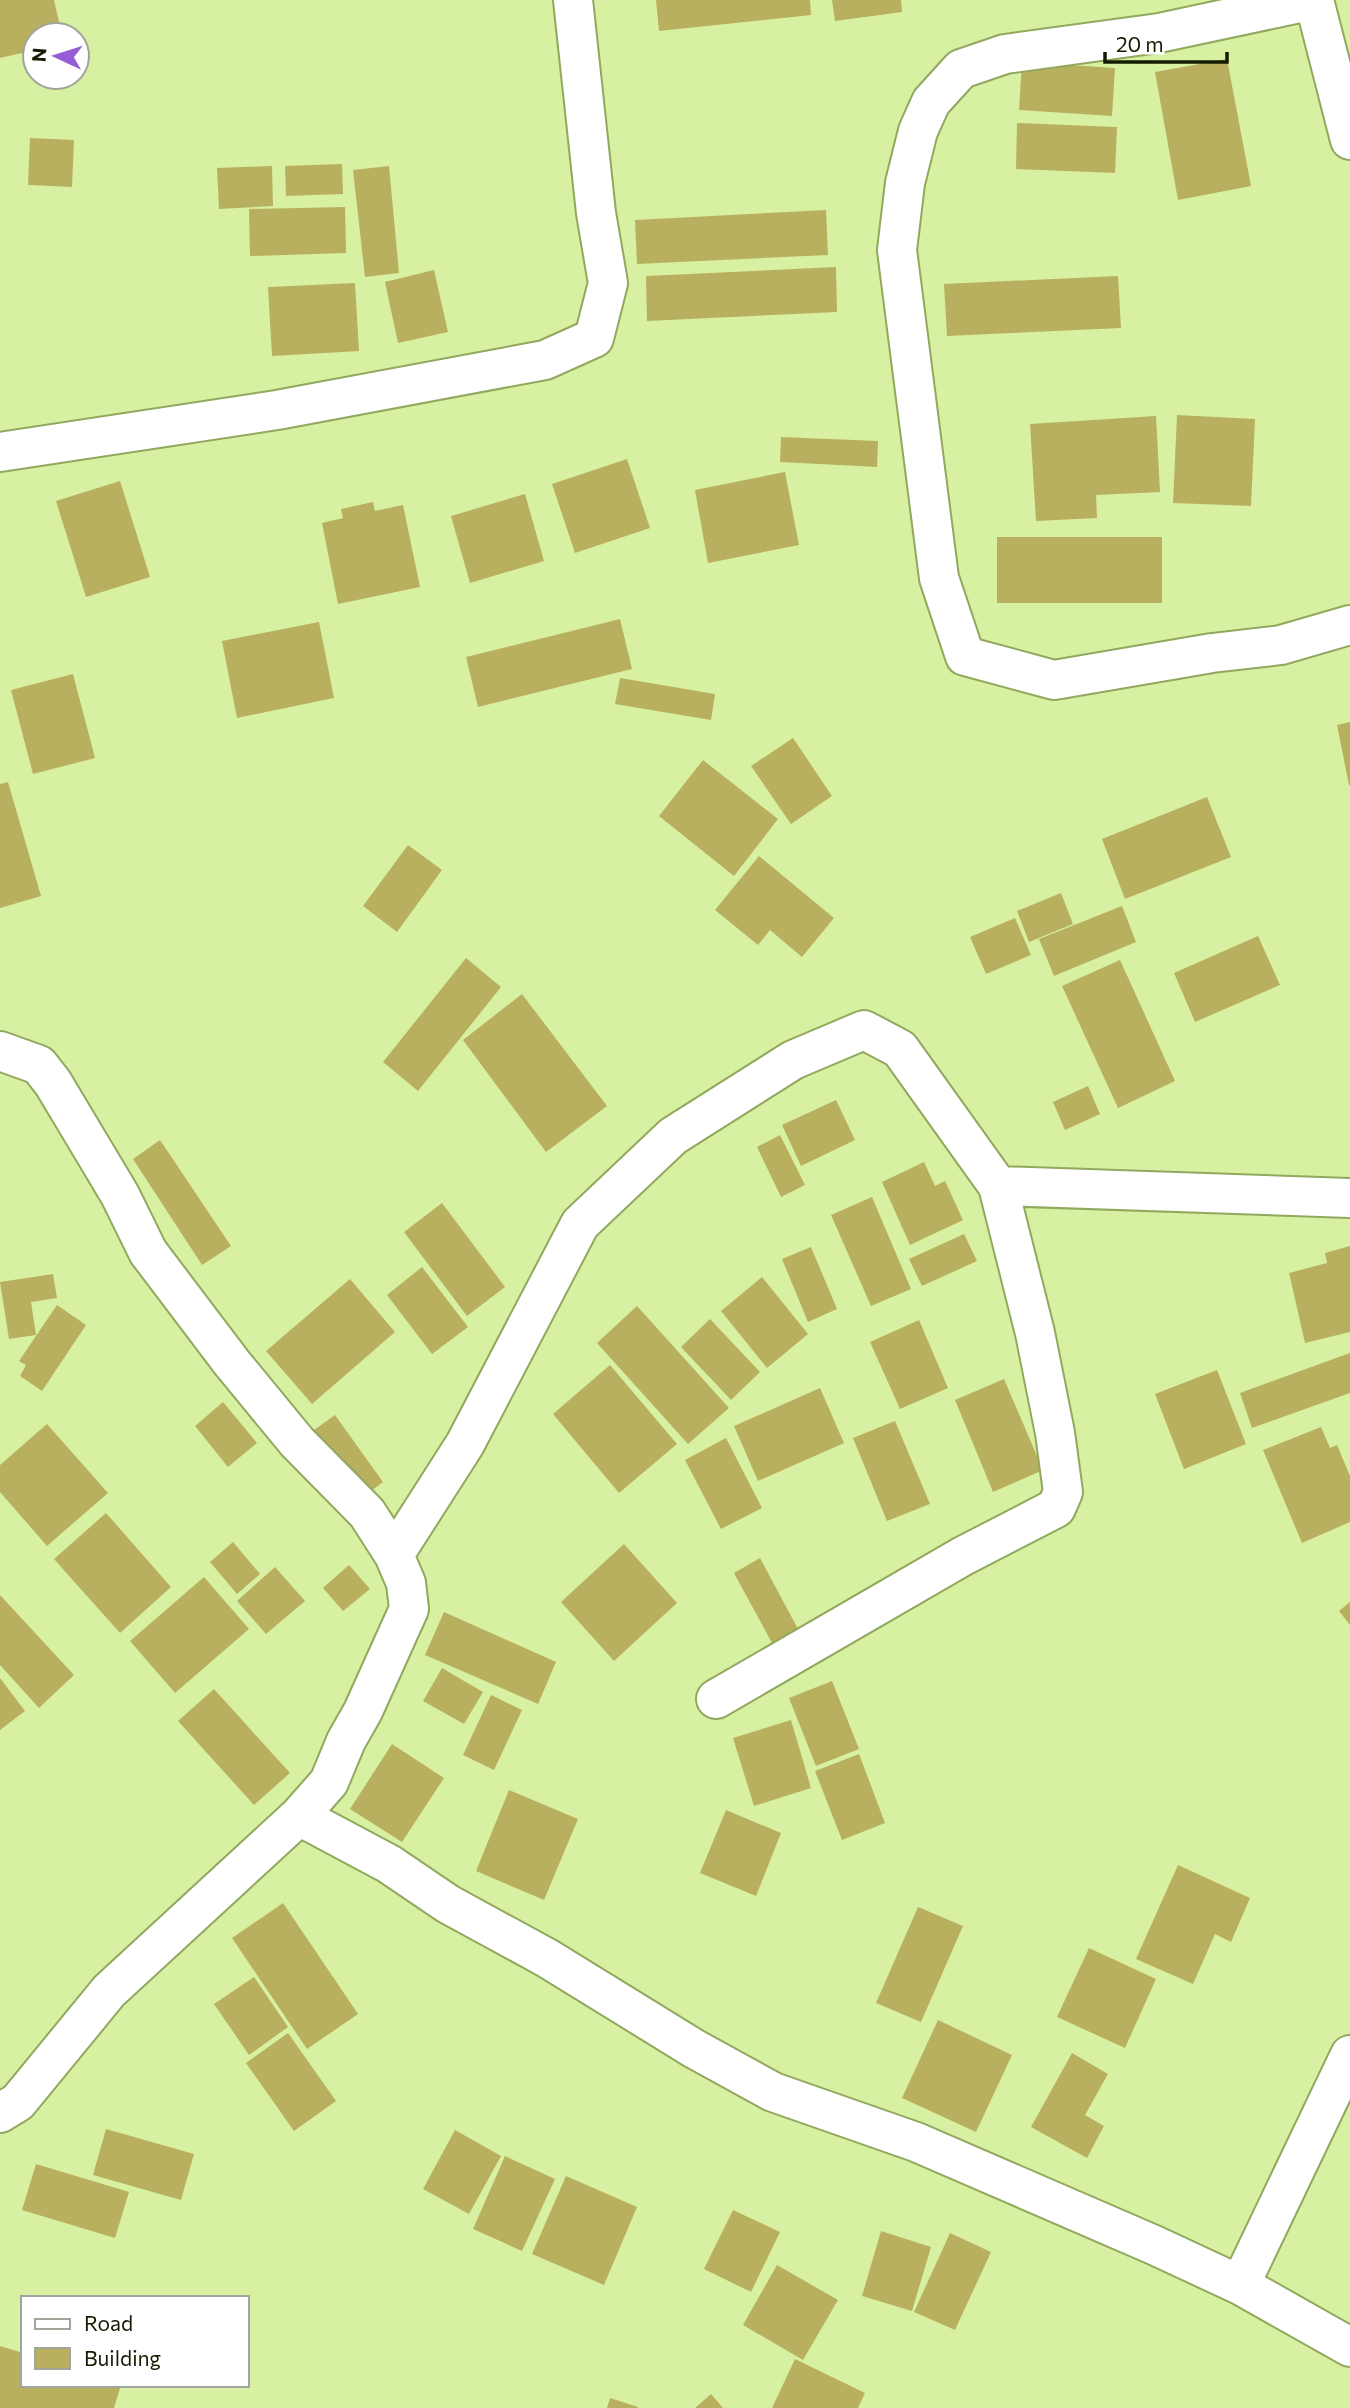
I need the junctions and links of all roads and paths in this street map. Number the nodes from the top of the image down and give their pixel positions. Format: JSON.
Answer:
{"nodes":[{"id":1,"x":573,"y":0,"type":"edge"},
{"id":2,"x":1314,"y":0,"type":"edge"},
{"id":3,"x":1350,"y":140,"type":"edge"},
{"id":4,"x":0,"y":452,"type":"edge"},
{"id":5,"x":1350,"y":625,"type":"edge"},
{"id":6,"x":0,"y":1051,"type":"edge"},
{"id":7,"x":998,"y":1186,"type":"junction"},
{"id":8,"x":1350,"y":1198,"type":"edge"},
{"id":9,"x":394,"y":1555,"type":"junction"},
{"id":10,"x":716,"y":1699,"type":"dead end"},
{"id":11,"x":299,"y":1816,"type":"junction"},
{"id":12,"x":1350,"y":2055,"type":"edge"},
{"id":13,"x":0,"y":2113,"type":"edge"},
{"id":14,"x":1240,"y":2285,"type":"junction"},
{"id":15,"x":1350,"y":2347,"type":"edge"}],
"edges":[{"from":1,"to":4,"type":"street"},
{"from":2,"to":3,"type":"street"},
{"from":2,"to":5,"type":"street"},
{"from":6,"to":9,"type":"street"},
{"from":7,"to":8,"type":"street"},
{"from":7,"to":9,"type":"street"},
{"from":7,"to":10,"type":"street"},
{"from":9,"to":11,"type":"street"},
{"from":11,"to":13,"type":"street"},
{"from":11,"to":14,"type":"street"},
{"from":12,"to":14,"type":"street"},
{"from":14,"to":15,"type":"street"}]}
